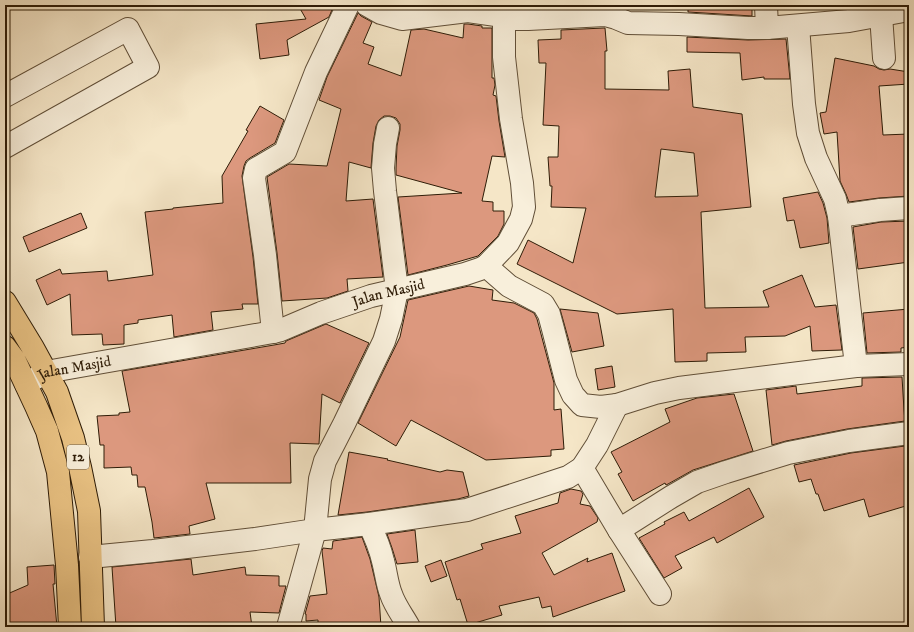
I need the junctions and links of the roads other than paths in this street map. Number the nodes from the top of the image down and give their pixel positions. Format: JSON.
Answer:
{"nodes":[{"id":1,"x":348,"y":5,"type":"edge"},
{"id":2,"x":367,"y":5,"type":"edge"},
{"id":3,"x":766,"y":5,"type":"edge"},
{"id":4,"x":909,"y":10,"type":"edge"},
{"id":5,"x":504,"y":11,"type":"edge"},
{"id":6,"x":881,"y":15,"type":"junction"},
{"id":7,"x":798,"y":26,"type":"junction"},
{"id":8,"x":767,"y":28,"type":"junction"},
{"id":9,"x":884,"y":58,"type":"dead end"},
{"id":10,"x":5,"y":96,"type":"edge"},
{"id":11,"x":388,"y":128,"type":"dead end"},
{"id":12,"x":5,"y":148,"type":"edge"},
{"id":13,"x":909,"y":208,"type":"edge"},
{"id":14,"x":839,"y":216,"type":"junction"},
{"id":15,"x":486,"y":266,"type":"junction"},
{"id":16,"x":397,"y":290,"type":"junction"},
{"id":17,"x":5,"y":302,"type":"edge"},
{"id":18,"x":273,"y":332,"type":"junction"},
{"id":19,"x":5,"y":347,"type":"edge"},
{"id":20,"x":909,"y":364,"type":"edge"},
{"id":21,"x":856,"y":366,"type":"junction"},
{"id":22,"x":46,"y":372,"type":"junction"},
{"id":23,"x":26,"y":384,"type":"junction"},
{"id":24,"x":617,"y":405,"type":"junction"},
{"id":25,"x":909,"y":433,"type":"edge"},
{"id":26,"x":582,"y":468,"type":"junction"},
{"id":27,"x":369,"y":524,"type":"junction"},
{"id":28,"x":315,"y":530,"type":"junction"},
{"id":29,"x":619,"y":530,"type":"junction"},
{"id":30,"x":90,"y":557,"type":"junction"},
{"id":31,"x":660,"y":594,"type":"dead end"},
{"id":32,"x":70,"y":627,"type":"edge"},
{"id":33,"x":93,"y":627,"type":"edge"},
{"id":34,"x":288,"y":627,"type":"edge"},
{"id":35,"x":408,"y":627,"type":"edge"}],
"edges":[{"from":1,"to":18,"type":"street"},
{"from":2,"to":5,"type":"street"},
{"from":3,"to":8,"type":"street"},
{"from":4,"to":6,"type":"street"},
{"from":5,"to":8,"type":"street"},
{"from":5,"to":15,"type":"street","name":"Jalan Masjid"},
{"from":6,"to":7,"type":"street"},
{"from":6,"to":9,"type":"street"},
{"from":7,"to":8,"type":"street"},
{"from":7,"to":14,"type":"street"},
{"from":10,"to":12,"type":"street"},
{"from":11,"to":16,"type":"street"},
{"from":13,"to":14,"type":"street"},
{"from":14,"to":21,"type":"street"},
{"from":15,"to":16,"type":"street","name":"Jalan Masjid"},
{"from":15,"to":24,"type":"street"},
{"from":16,"to":18,"type":"street","name":"Jalan Masjid"},
{"from":16,"to":28,"type":"street"},
{"from":17,"to":22,"type":"highway","number":"12"},
{"from":18,"to":22,"type":"street","name":"Jalan Masjid"},
{"from":19,"to":23,"type":"highway","number":"12"},
{"from":20,"to":21,"type":"street"},
{"from":21,"to":24,"type":"street"},
{"from":22,"to":23,"type":"street","name":"Jalan Masjid"},
{"from":22,"to":30,"type":"highway","number":"12"},
{"from":23,"to":32,"type":"highway","number":"12"},
{"from":24,"to":26,"type":"street"},
{"from":25,"to":29,"type":"street"},
{"from":26,"to":27,"type":"street"},
{"from":26,"to":29,"type":"street"},
{"from":27,"to":28,"type":"street"},
{"from":27,"to":35,"type":"street"},
{"from":28,"to":30,"type":"street"},
{"from":28,"to":34,"type":"street"},
{"from":29,"to":31,"type":"street"},
{"from":30,"to":33,"type":"highway","number":"12"}]}
